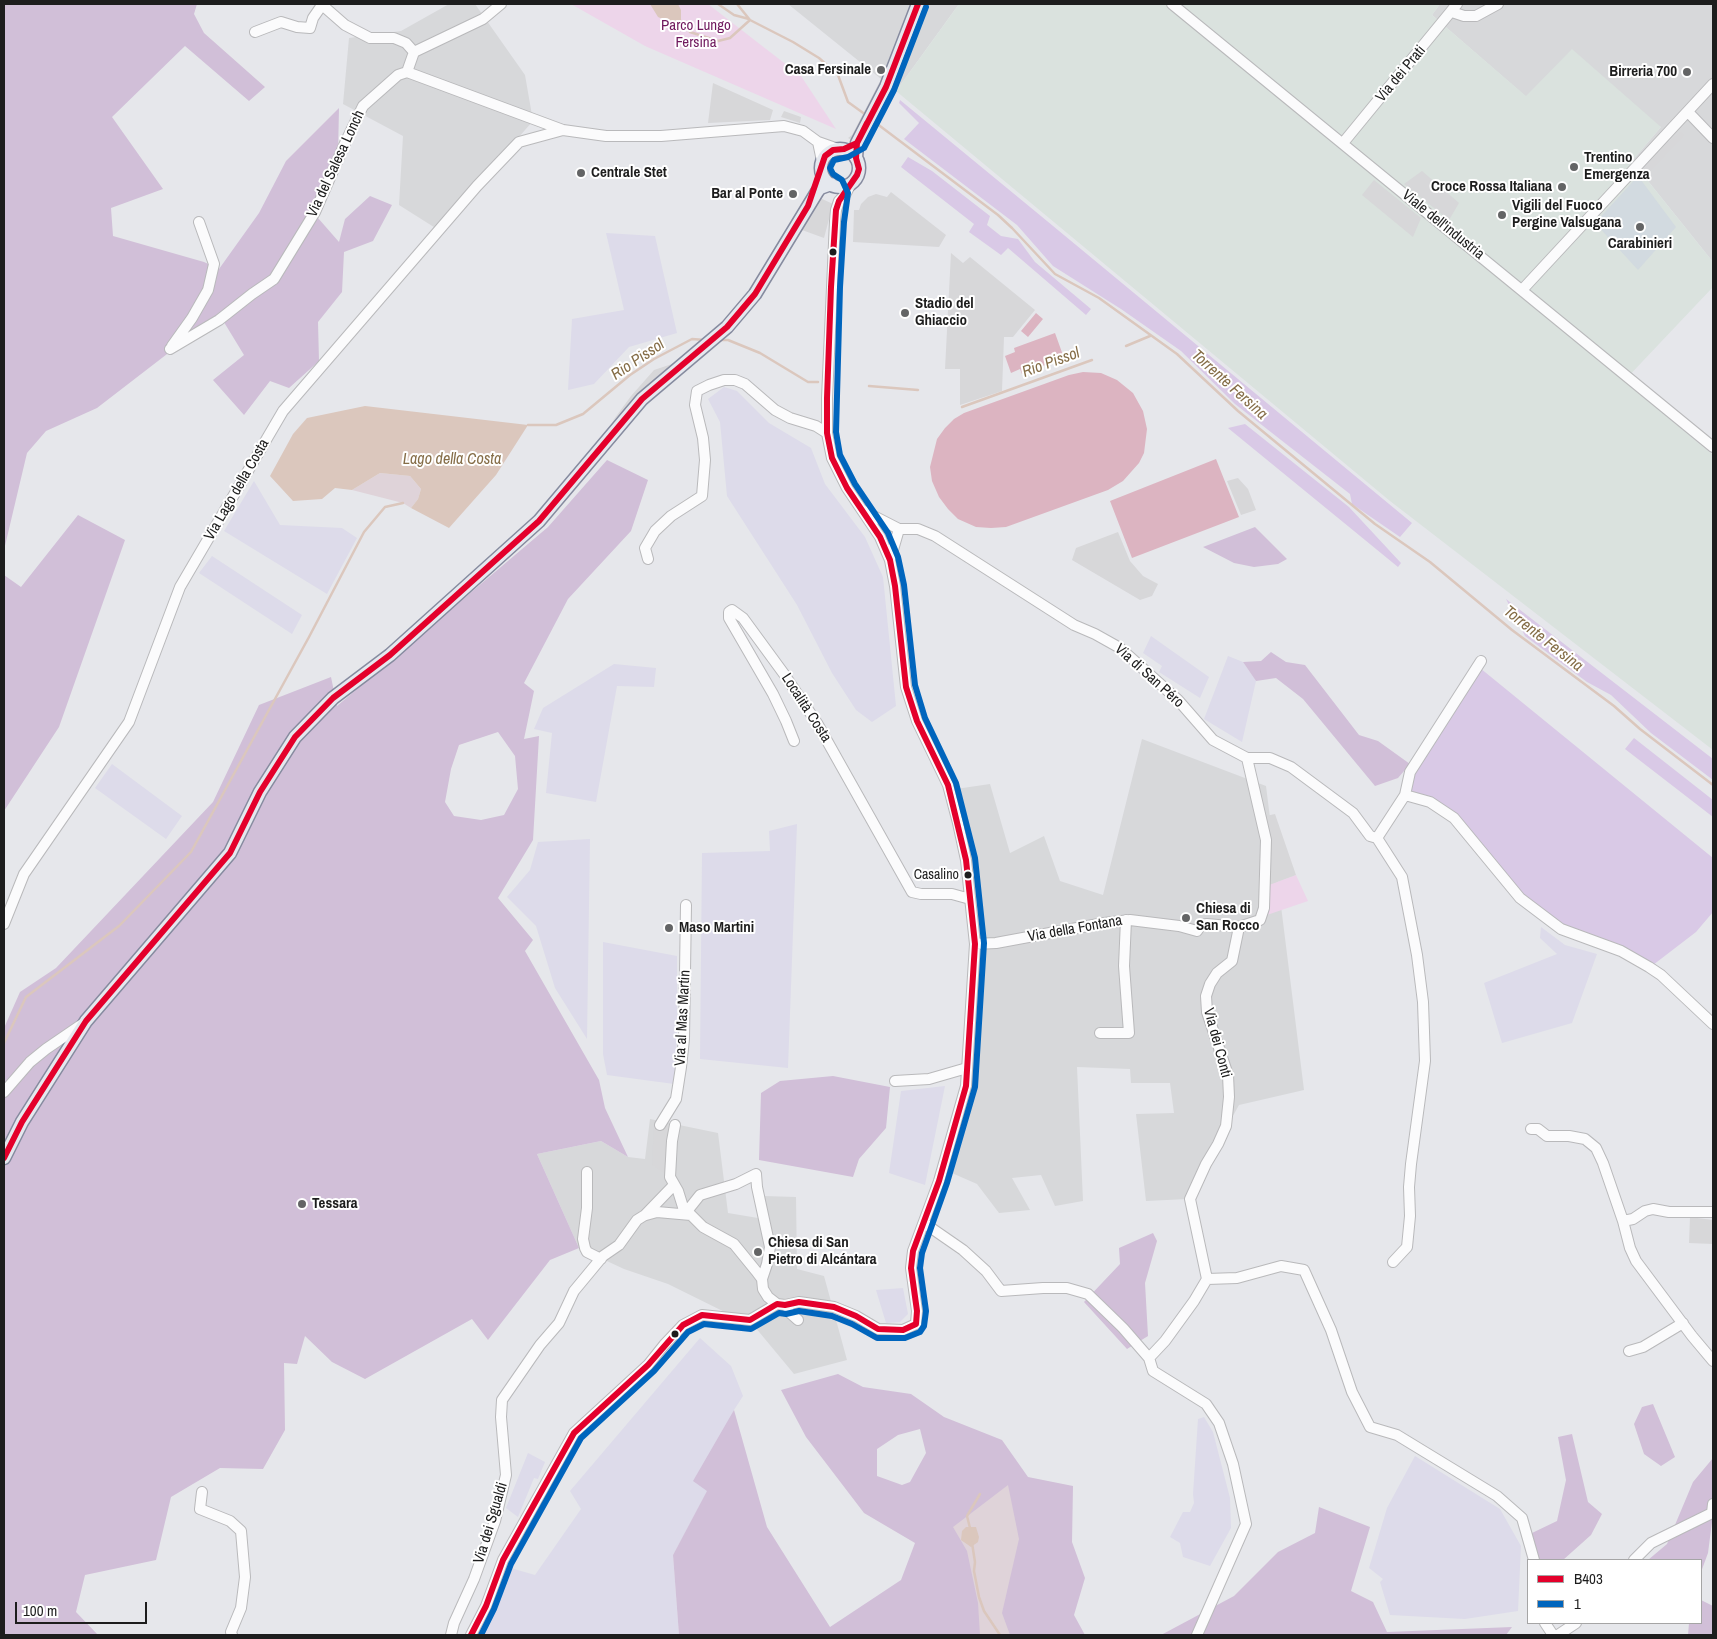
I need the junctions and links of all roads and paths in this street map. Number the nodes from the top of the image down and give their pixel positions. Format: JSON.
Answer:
{"nodes":[{"id":1,"x":501,"y":4,"type":"edge"},
{"id":2,"x":918,"y":4,"type":"edge"},
{"id":3,"x":1172,"y":4,"type":"edge"},
{"id":4,"x":1498,"y":4,"type":"edge"},
{"id":5,"x":321,"y":5,"type":"edge"},
{"id":6,"x":1454,"y":8,"type":"edge"},
{"id":7,"x":256,"y":32,"type":"dead end"},
{"id":8,"x":414,"y":52,"type":"junction"},
{"id":9,"x":408,"y":72,"type":"junction"},
{"id":10,"x":1713,"y":84,"type":"edge"},
{"id":11,"x":1688,"y":112,"type":"junction"},
{"id":12,"x":563,"y":130,"type":"junction"},
{"id":13,"x":1713,"y":138,"type":"edge"},
{"id":14,"x":818,"y":142,"type":"junction"},
{"id":15,"x":857,"y":143,"type":"junction"},
{"id":16,"x":1343,"y":143,"type":"junction"},
{"id":17,"x":841,"y":149,"type":"junction"},
{"id":18,"x":856,"y":158,"type":"junction"},
{"id":19,"x":822,"y":165,"type":"junction"},
{"id":20,"x":852,"y":182,"type":"junction"},
{"id":21,"x":833,"y":185,"type":"junction"},
{"id":22,"x":840,"y":201,"type":"junction"},
{"id":23,"x":808,"y":206,"type":"junction"},
{"id":24,"x":199,"y":222,"type":"dead end"},
{"id":25,"x":1522,"y":290,"type":"junction"},
{"id":26,"x":827,"y":433,"type":"junction"},
{"id":27,"x":1713,"y":446,"type":"edge"},
{"id":28,"x":862,"y":510,"type":"junction"},
{"id":29,"x":895,"y":527,"type":"junction"},
{"id":30,"x":880,"y":538,"type":"junction"},
{"id":31,"x":648,"y":559,"type":"dead end"},
{"id":32,"x":890,"y":560,"type":"junction"},
{"id":33,"x":1481,"y":662,"type":"dead end"},
{"id":34,"x":794,"y":741,"type":"dead end"},
{"id":35,"x":1247,"y":758,"type":"junction"},
{"id":36,"x":1405,"y":794,"type":"junction"},
{"id":37,"x":1376,"y":838,"type":"junction"},
{"id":38,"x":970,"y":898,"type":"junction"},
{"id":39,"x":686,"y":905,"type":"dead end"},
{"id":40,"x":1126,"y":920,"type":"junction"},
{"id":41,"x":4,"y":924,"type":"edge"},
{"id":42,"x":1239,"y":927,"type":"junction"},
{"id":43,"x":975,"y":944,"type":"junction"},
{"id":44,"x":86,"y":1022,"type":"junction"},
{"id":45,"x":1713,"y":1024,"type":"edge"},
{"id":46,"x":1100,"y":1033,"type":"dead end"},
{"id":47,"x":967,"y":1068,"type":"junction"},
{"id":48,"x":894,"y":1081,"type":"dead end"},
{"id":49,"x":4,"y":1092,"type":"edge"},
{"id":50,"x":660,"y":1125,"type":"dead end"},
{"id":51,"x":675,"y":1125,"type":"dead end"},
{"id":52,"x":1531,"y":1129,"type":"dead end"},
{"id":53,"x":4,"y":1158,"type":"edge"},
{"id":54,"x":587,"y":1172,"type":"dead end"},
{"id":55,"x":674,"y":1185,"type":"junction"},
{"id":56,"x":1713,"y":1212,"type":"edge"},
{"id":57,"x":690,"y":1213,"type":"junction"},
{"id":58,"x":645,"y":1215,"type":"junction"},
{"id":59,"x":1624,"y":1221,"type":"junction"},
{"id":60,"x":924,"y":1223,"type":"junction"},
{"id":61,"x":601,"y":1259,"type":"junction"},
{"id":62,"x":1393,"y":1262,"type":"dead end"},
{"id":63,"x":1207,"y":1279,"type":"junction"},
{"id":64,"x":762,"y":1280,"type":"junction"},
{"id":65,"x":782,"y":1304,"type":"junction"},
{"id":66,"x":798,"y":1320,"type":"dead end"},
{"id":67,"x":1683,"y":1323,"type":"junction"},
{"id":68,"x":1629,"y":1351,"type":"dead end"},
{"id":69,"x":1150,"y":1358,"type":"junction"},
{"id":70,"x":1713,"y":1361,"type":"edge"},
{"id":71,"x":202,"y":1492,"type":"dead end"},
{"id":72,"x":1713,"y":1504,"type":"edge"},
{"id":73,"x":1534,"y":1559,"type":"edge"},
{"id":74,"x":1635,"y":1559,"type":"edge"},
{"id":75,"x":1544,"y":1624,"type":"edge"},
{"id":76,"x":1574,"y":1624,"type":"edge"},
{"id":77,"x":232,"y":1635,"type":"edge"},
{"id":78,"x":451,"y":1635,"type":"edge"},
{"id":79,"x":471,"y":1635,"type":"edge"},
{"id":80,"x":1197,"y":1635,"type":"edge"},
{"id":81,"x":1553,"y":1635,"type":"edge"},
{"id":82,"x":1558,"y":1635,"type":"edge"}],
"edges":[{"from":1,"to":8,"type":"street"},
{"from":2,"to":15,"type":"main road"},
{"from":3,"to":16,"type":"street","name":"Viale dell'industria"},
{"from":4,"to":6,"type":"street"},
{"from":5,"to":7,"type":"street"},
{"from":5,"to":8,"type":"street"},
{"from":6,"to":16,"type":"street","name":"Via dei Prati"},
{"from":8,"to":9,"type":"street"},
{"from":9,"to":12,"type":"street"},
{"from":9,"to":24,"type":"street","name":"Via del Salesa Lonch"},
{"from":10,"to":11,"type":"street"},
{"from":11,"to":13,"type":"street"},
{"from":11,"to":25,"type":"street"},
{"from":12,"to":14,"type":"street"},
{"from":12,"to":41,"type":"street","name":"Via Lago della Costa"},
{"from":14,"to":17,"type":"street"},
{"from":14,"to":19,"type":"street"},
{"from":15,"to":17,"type":"main road"},
{"from":15,"to":18,"type":"main road"},
{"from":16,"to":25,"type":"street","name":"Viale dell'industria"},
{"from":17,"to":18,"type":"main road"},
{"from":17,"to":19,"type":"main road"},
{"from":18,"to":20,"type":"main road"},
{"from":19,"to":21,"type":"main road"},
{"from":19,"to":23,"type":"main road"},
{"from":20,"to":21,"type":"main road"},
{"from":20,"to":22,"type":"street"},
{"from":21,"to":22,"type":"street"},
{"from":21,"to":23,"type":"main road"},
{"from":22,"to":26,"type":"street"},
{"from":23,"to":44,"type":"main road"},
{"from":25,"to":27,"type":"street","name":"Viale dell'industria"},
{"from":26,"to":28,"type":"street"},
{"from":26,"to":31,"type":"street"},
{"from":28,"to":29,"type":"street"},
{"from":28,"to":30,"type":"street"},
{"from":29,"to":30,"type":"street"},
{"from":29,"to":32,"type":"street"},
{"from":29,"to":35,"type":"street","name":"Via di San Péro"},
{"from":30,"to":32,"type":"street"},
{"from":32,"to":38,"type":"street"},
{"from":33,"to":36,"type":"street"},
{"from":34,"to":38,"type":"street","name":"Località Costa"},
{"from":35,"to":37,"type":"street"},
{"from":35,"to":42,"type":"street","name":"Via della Fontana"},
{"from":36,"to":37,"type":"street"},
{"from":36,"to":45,"type":"street"},
{"from":37,"to":62,"type":"street"},
{"from":38,"to":43,"type":"street"},
{"from":39,"to":50,"type":"street","name":"Via al Mas Martin"},
{"from":40,"to":42,"type":"street","name":"Via della Fontana"},
{"from":40,"to":43,"type":"street","name":"Via della Fontana"},
{"from":40,"to":46,"type":"street"},
{"from":42,"to":63,"type":"street","name":"Via dei Conti"},
{"from":43,"to":47,"type":"street"},
{"from":44,"to":49,"type":"street"},
{"from":44,"to":53,"type":"main road"},
{"from":47,"to":48,"type":"street"},
{"from":47,"to":60,"type":"street"},
{"from":51,"to":55,"type":"street"},
{"from":52,"to":59,"type":"street"},
{"from":54,"to":61,"type":"street"},
{"from":55,"to":57,"type":"street"},
{"from":55,"to":58,"type":"street","name":"Via dei Sgualdi"},
{"from":56,"to":59,"type":"street"},
{"from":57,"to":58,"type":"street"},
{"from":57,"to":64,"type":"street"},
{"from":57,"to":64,"type":"street"},
{"from":58,"to":61,"type":"street","name":"Via dei Sgualdi"},
{"from":59,"to":67,"type":"street"},
{"from":60,"to":65,"type":"street"},
{"from":60,"to":69,"type":"street"},
{"from":61,"to":78,"type":"street","name":"Via dei Sgualdi"},
{"from":63,"to":69,"type":"street"},
{"from":63,"to":73,"type":"street"},
{"from":64,"to":65,"type":"street"},
{"from":65,"to":66,"type":"street"},
{"from":65,"to":79,"type":"street"},
{"from":67,"to":68,"type":"street"},
{"from":67,"to":70,"type":"street"},
{"from":69,"to":80,"type":"street"},
{"from":71,"to":77,"type":"street"},
{"from":72,"to":74,"type":"street"},
{"from":75,"to":81,"type":"street"},
{"from":76,"to":82,"type":"street"}]}
